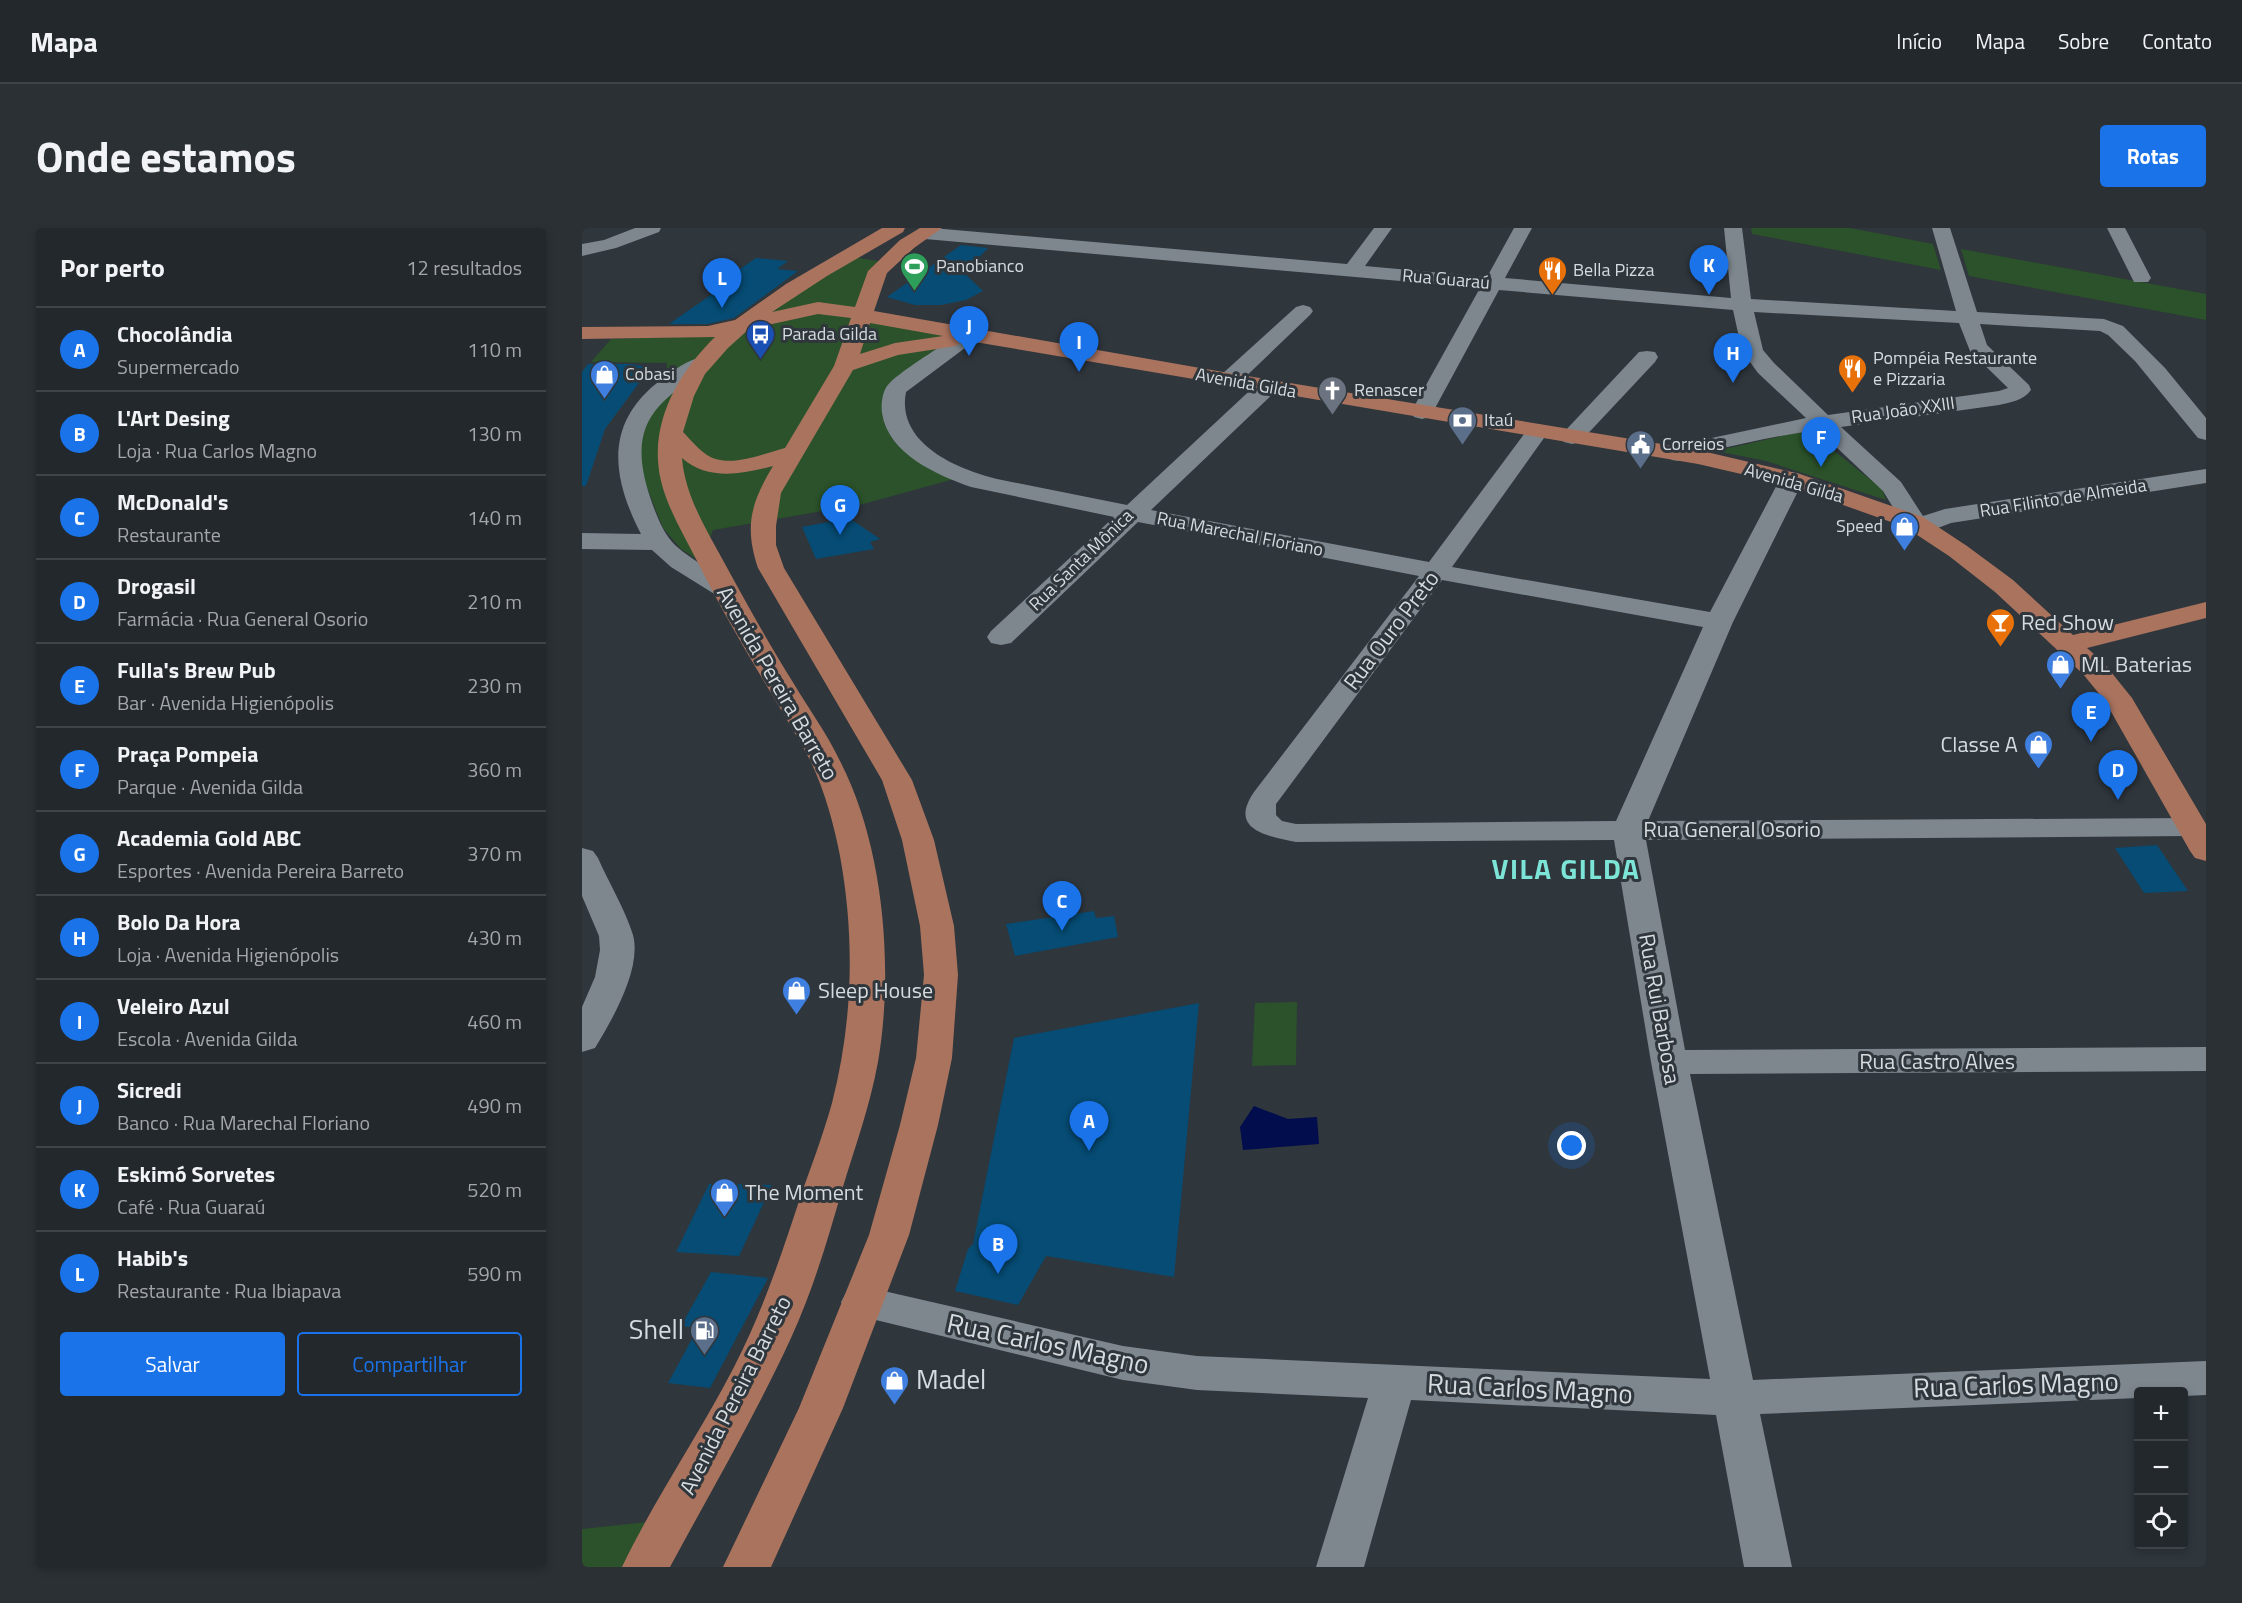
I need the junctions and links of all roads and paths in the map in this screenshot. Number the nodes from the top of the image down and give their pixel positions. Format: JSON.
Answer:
{"nodes":[{"id":1,"x":652,"y":228,"type":"edge"},
{"id":2,"x":896,"y":228,"type":"edge"},
{"id":3,"x":1383,"y":228,"type":"edge"},
{"id":4,"x":1523,"y":228,"type":"edge"},
{"id":5,"x":1733,"y":228,"type":"edge"},
{"id":6,"x":1941,"y":228,"type":"edge"},
{"id":7,"x":2116,"y":228,"type":"edge"},
{"id":8,"x":929,"y":230,"type":"edge"},
{"id":9,"x":582,"y":250,"type":"edge"},
{"id":10,"x":1352,"y":271,"type":"junction"},
{"id":11,"x":2141,"y":278,"type":"dead end"},
{"id":12,"x":1492,"y":283,"type":"junction"},
{"id":13,"x":1742,"y":304,"type":"junction"},
{"id":14,"x":1304,"y":312,"type":"dead end"},
{"id":15,"x":864,"y":315,"type":"junction"},
{"id":16,"x":1968,"y":318,"type":"junction"},
{"id":17,"x":741,"y":325,"type":"junction"},
{"id":18,"x":582,"y":333,"type":"edge"},
{"id":19,"x":646,"y":334,"type":"junction"},
{"id":20,"x":1004,"y":340,"type":"junction"},
{"id":21,"x":962,"y":341,"type":"junction"},
{"id":22,"x":1647,"y":357,"type":"dead end"},
{"id":23,"x":705,"y":360,"type":"junction"},
{"id":24,"x":845,"y":366,"type":"junction"},
{"id":25,"x":1229,"y":380,"type":"junction"},
{"id":26,"x":1267,"y":387,"type":"junction"},
{"id":27,"x":1422,"y":412,"type":"junction"},
{"id":28,"x":1824,"y":421,"type":"junction"},
{"id":29,"x":1538,"y":431,"type":"junction"},
{"id":30,"x":2206,"y":433,"type":"edge"},
{"id":31,"x":673,"y":435,"type":"junction"},
{"id":32,"x":1572,"y":437,"type":"junction"},
{"id":33,"x":791,"y":453,"type":"junction"},
{"id":34,"x":1680,"y":455,"type":"junction"},
{"id":35,"x":2206,"y":476,"type":"edge"},
{"id":36,"x":1792,"y":479,"type":"junction"},
{"id":37,"x":1130,"y":513,"type":"junction"},
{"id":38,"x":1918,"y":524,"type":"junction"},
{"id":39,"x":582,"y":541,"type":"edge"},
{"id":40,"x":658,"y":542,"type":"junction"},
{"id":41,"x":1436,"y":571,"type":"junction"},
{"id":42,"x":724,"y":590,"type":"junction"},
{"id":43,"x":2206,"y":610,"type":"edge"},
{"id":44,"x":1719,"y":622,"type":"junction"},
{"id":45,"x":1001,"y":636,"type":"dead end"},
{"id":46,"x":2069,"y":644,"type":"junction"},
{"id":47,"x":1272,"y":828,"type":"joint"},
{"id":48,"x":1628,"y":830,"type":"junction"},
{"id":49,"x":2199,"y":839,"type":"edge"},
{"id":50,"x":582,"y":858,"type":"edge"},
{"id":51,"x":582,"y":1040,"type":"edge"},
{"id":52,"x":2206,"y":1059,"type":"edge"},
{"id":53,"x":1669,"y":1062,"type":"junction"},
{"id":54,"x":862,"y":1302,"type":"junction"},
{"id":55,"x":2206,"y":1378,"type":"edge"},
{"id":56,"x":1394,"y":1383,"type":"junction"},
{"id":57,"x":1734,"y":1398,"type":"junction"},
{"id":58,"x":646,"y":1567,"type":"edge"},
{"id":59,"x":747,"y":1567,"type":"edge"},
{"id":60,"x":1340,"y":1567,"type":"edge"},
{"id":61,"x":1768,"y":1567,"type":"edge"}],
"edges":[{"from":1,"to":9,"type":"street"},
{"from":2,"to":17,"type":"main road","name":"Avenida Pereira Barreto"},
{"from":3,"to":10,"type":"street"},
{"from":4,"to":12,"type":"street"},
{"from":5,"to":13,"type":"street"},
{"from":6,"to":16,"type":"street"},
{"from":7,"to":11,"type":"street"},
{"from":8,"to":10,"type":"street","name":"Rua Guaraú"},
{"from":8,"to":15,"type":"main road"},
{"from":10,"to":12,"type":"street","name":"Rua Guaraú"},
{"from":12,"to":13,"type":"street","name":"Rua Guaraú"},
{"from":12,"to":27,"type":"street"},
{"from":13,"to":16,"type":"street","name":"Rua Guaraú"},
{"from":13,"to":28,"type":"street"},
{"from":14,"to":25,"type":"street"},
{"from":15,"to":17,"type":"main road","name":"Avenida Gilda"},
{"from":15,"to":20,"type":"main road","name":"Avenida Gilda"},
{"from":15,"to":24,"type":"main road"},
{"from":16,"to":28,"type":"street","name":"Rua João XXIII"},
{"from":16,"to":30,"type":"street","name":"Rua Guaraú"},
{"from":17,"to":19,"type":"main road","name":"Avenida Gilda"},
{"from":17,"to":23,"type":"main road","name":"Avenida Pereira Barreto"},
{"from":18,"to":19,"type":"main road"},
{"from":19,"to":23,"type":"main road"},
{"from":20,"to":21,"type":"main road"},
{"from":20,"to":25,"type":"main road","name":"Avenida Gilda"},
{"from":21,"to":24,"type":"main road"},
{"from":21,"to":37,"type":"street","name":"Rua Marechal Floriano"},
{"from":22,"to":32,"type":"street"},
{"from":23,"to":31,"type":"main road","name":"Avenida Pereira Barreto"},
{"from":23,"to":40,"type":"street"},
{"from":24,"to":33,"type":"main road"},
{"from":25,"to":26,"type":"main road","name":"Avenida Gilda"},
{"from":26,"to":27,"type":"main road","name":"Avenida Gilda"},
{"from":26,"to":37,"type":"street","name":"Rua Santa Mônica"},
{"from":27,"to":29,"type":"main road","name":"Avenida Gilda"},
{"from":28,"to":34,"type":"street","name":"Rua João XXIII"},
{"from":28,"to":38,"type":"street"},
{"from":29,"to":32,"type":"main road","name":"Avenida Gilda"},
{"from":29,"to":41,"type":"street","name":"Rua Ouro Preto"},
{"from":31,"to":33,"type":"main road"},
{"from":31,"to":42,"type":"main road","name":"Avenida Pereira Barreto"},
{"from":32,"to":34,"type":"main road","name":"Avenida Gilda"},
{"from":33,"to":54,"type":"main road"},
{"from":34,"to":36,"type":"main road","name":"Avenida Gilda"},
{"from":35,"to":38,"type":"street","name":"Rua Filinto de Almeida"},
{"from":36,"to":38,"type":"main road","name":"Avenida Gilda"},
{"from":36,"to":44,"type":"street"},
{"from":37,"to":41,"type":"street","name":"Rua Marechal Floriano"},
{"from":37,"to":45,"type":"street","name":"Rua Santa Mônica"},
{"from":38,"to":46,"type":"main road","name":"Avenida Gilda"},
{"from":39,"to":40,"type":"street"},
{"from":40,"to":42,"type":"street"},
{"from":41,"to":44,"type":"street","name":"Rua Marechal Floriano"},
{"from":41,"to":47,"type":"street","name":"Rua Ouro Preto"},
{"from":42,"to":58,"type":"main road","name":"Avenida Pereira Barreto"},
{"from":43,"to":46,"type":"main road"},
{"from":44,"to":48,"type":"street"},
{"from":46,"to":49,"type":"main road","name":"Avenida Gilda"},
{"from":47,"to":48,"type":"street","name":"Rua General Osorio"},
{"from":48,"to":49,"type":"street","name":"Rua General Osorio"},
{"from":48,"to":53,"type":"street","name":"Rua Rui Barbosa"},
{"from":50,"to":51,"type":"street"},
{"from":52,"to":53,"type":"street","name":"Rua Castro Alves"},
{"from":53,"to":57,"type":"street","name":"Rua Rui Barbosa"},
{"from":54,"to":56,"type":"street","name":"Rua Carlos Magno"},
{"from":54,"to":59,"type":"main road"},
{"from":55,"to":57,"type":"street","name":"Rua Carlos Magno"},
{"from":56,"to":57,"type":"street","name":"Rua Carlos Magno"},
{"from":56,"to":60,"type":"street"},
{"from":57,"to":61,"type":"street","name":"Rua Rui Barbosa"}]}
